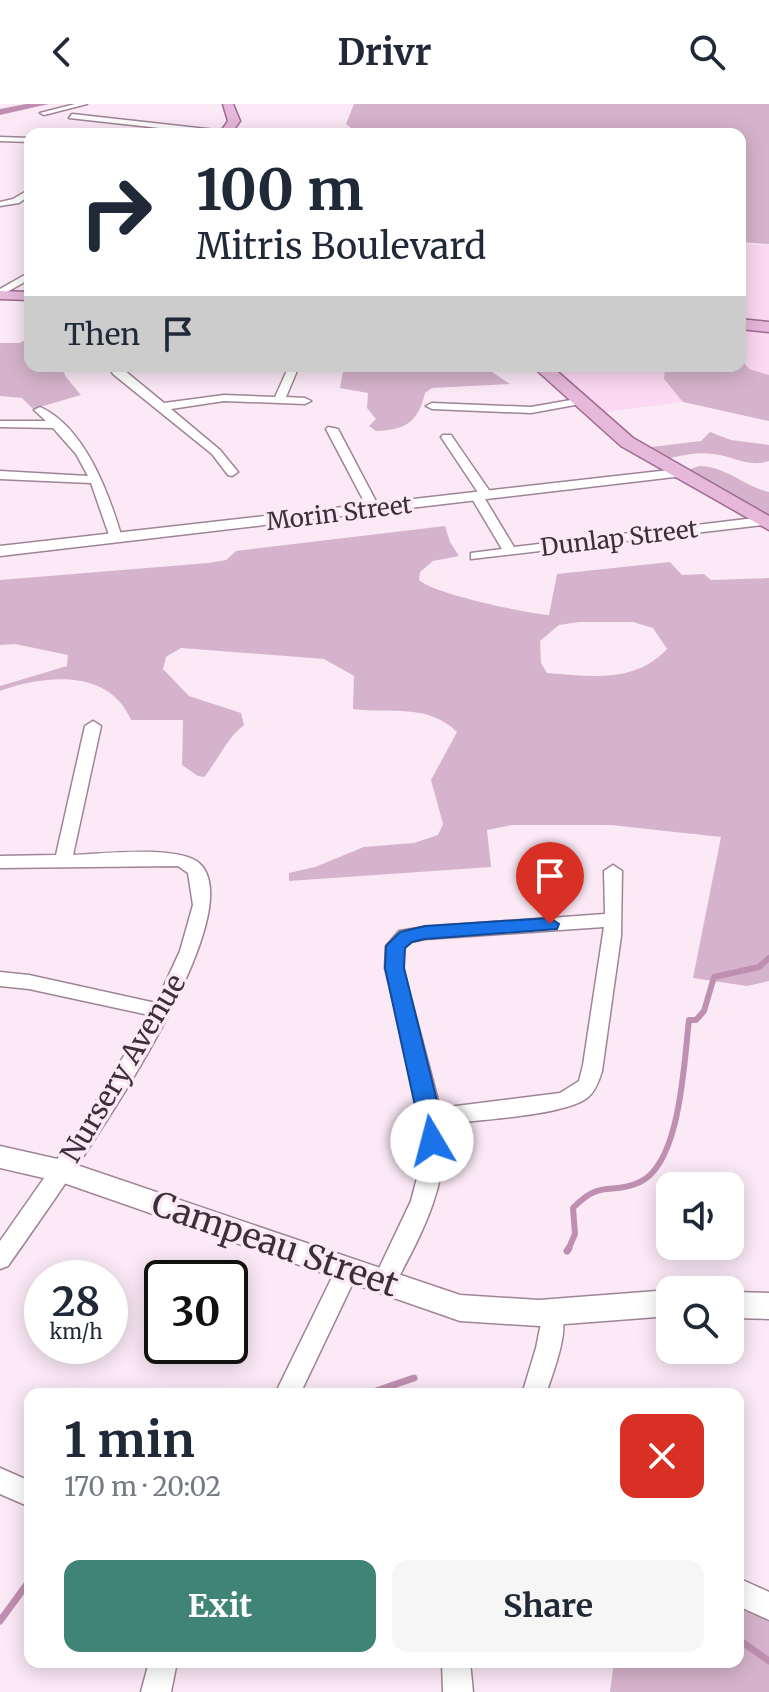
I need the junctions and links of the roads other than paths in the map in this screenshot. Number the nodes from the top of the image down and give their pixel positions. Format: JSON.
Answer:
{"nodes":[{"id":1,"x":84,"y":104,"type":"edge"},
{"id":2,"x":228,"y":104,"type":"edge"},
{"id":3,"x":44,"y":113,"type":"dead end"},
{"id":4,"x":72,"y":116,"type":"dead end"},
{"id":5,"x":174,"y":128,"type":"edge"},
{"id":6,"x":229,"y":128,"type":"edge"},
{"id":7,"x":0,"y":139,"type":"edge"},
{"id":8,"x":24,"y":140,"type":"edge"},
{"id":9,"x":24,"y":195,"type":"edge"},
{"id":10,"x":1,"y":204,"type":"edge"},
{"id":11,"x":24,"y":279,"type":"edge"},
{"id":12,"x":0,"y":294,"type":"edge"},
{"id":13,"x":24,"y":296,"type":"edge"},
{"id":14,"x":746,"y":325,"type":"edge"},
{"id":15,"x":769,"y":327,"type":"edge"},
{"id":16,"x":121,"y":372,"type":"edge"},
{"id":17,"x":291,"y":372,"type":"edge"},
{"id":18,"x":547,"y":372,"type":"edge"},
{"id":19,"x":279,"y":400,"type":"junction"},
{"id":20,"x":305,"y":401,"type":"dead end"},
{"id":21,"x":582,"y":401,"type":"junction"},
{"id":22,"x":432,"y":406,"type":"dead end"},
{"id":23,"x":162,"y":407,"type":"junction"},
{"id":24,"x":40,"y":410,"type":"dead end"},
{"id":25,"x":0,"y":424,"type":"edge"},
{"id":26,"x":58,"y":425,"type":"junction"},
{"id":27,"x":332,"y":429,"type":"dead end"},
{"id":28,"x":447,"y":437,"type":"dead end"},
{"id":29,"x":232,"y":472,"type":"dead end"},
{"id":30,"x":678,"y":473,"type":"junction"},
{"id":31,"x":0,"y":475,"type":"edge"},
{"id":32,"x":97,"y":480,"type":"junction"},
{"id":33,"x":482,"y":496,"type":"junction"},
{"id":34,"x":374,"y":509,"type":"junction"},
{"id":35,"x":766,"y":522,"type":"edge"},
{"id":36,"x":116,"y":538,"type":"junction"},
{"id":37,"x":0,"y":551,"type":"edge"},
{"id":38,"x":510,"y":551,"type":"junction"},
{"id":39,"x":476,"y":556,"type":"dead end"},
{"id":40,"x":93,"y":726,"type":"dead end"},
{"id":41,"x":63,"y":861,"type":"junction"},
{"id":42,"x":0,"y":862,"type":"edge"},
{"id":43,"x":613,"y":871,"type":"dead end"},
{"id":44,"x":613,"y":920,"type":"junction"},
{"id":45,"x":0,"y":979,"type":"edge"},
{"id":46,"x":161,"y":1011,"type":"junction"},
{"id":47,"x":430,"y":1117,"type":"junction"},
{"id":48,"x":0,"y":1157,"type":"edge"},
{"id":49,"x":62,"y":1171,"type":"junction"},
{"id":50,"x":0,"y":1259,"type":"edge"},
{"id":51,"x":348,"y":1268,"type":"junction"},
{"id":52,"x":385,"y":1281,"type":"junction"},
{"id":53,"x":656,"y":1303,"type":"edge"},
{"id":54,"x":744,"y":1305,"type":"edge"},
{"id":55,"x":769,"y":1306,"type":"edge"},
{"id":56,"x":552,"y":1315,"type":"junction"},
{"id":57,"x":290,"y":1388,"type":"edge"},
{"id":58,"x":536,"y":1388,"type":"edge"},
{"id":59,"x":0,"y":1481,"type":"edge"},
{"id":60,"x":24,"y":1491,"type":"edge"},
{"id":61,"x":744,"y":1595,"type":"edge"},
{"id":62,"x":769,"y":1606,"type":"edge"},
{"id":63,"x":162,"y":1668,"type":"edge"},
{"id":64,"x":456,"y":1668,"type":"edge"},
{"id":65,"x":156,"y":1692,"type":"edge"},
{"id":66,"x":458,"y":1692,"type":"edge"}],
"edges":[{"from":1,"to":3,"type":"street"},
{"from":2,"to":6,"type":"main road"},
{"from":4,"to":5,"type":"street"},
{"from":7,"to":8,"type":"street"},
{"from":9,"to":10,"type":"street"},
{"from":11,"to":12,"type":"street"},
{"from":12,"to":13,"type":"main road"},
{"from":14,"to":15,"type":"main road"},
{"from":16,"to":23,"type":"street"},
{"from":17,"to":19,"type":"street"},
{"from":18,"to":21,"type":"main road"},
{"from":19,"to":20,"type":"street"},
{"from":19,"to":23,"type":"street"},
{"from":21,"to":22,"type":"street"},
{"from":21,"to":30,"type":"main road"},
{"from":23,"to":29,"type":"street"},
{"from":24,"to":26,"type":"street"},
{"from":25,"to":26,"type":"street"},
{"from":26,"to":32,"type":"street"},
{"from":27,"to":34,"type":"street"},
{"from":28,"to":33,"type":"street"},
{"from":30,"to":33,"type":"street","name":"Morin Street"},
{"from":30,"to":35,"type":"main road"},
{"from":31,"to":32,"type":"street"},
{"from":32,"to":36,"type":"street"},
{"from":33,"to":34,"type":"street","name":"Morin Street"},
{"from":33,"to":38,"type":"street"},
{"from":34,"to":36,"type":"street","name":"Morin Street"},
{"from":35,"to":38,"type":"street","name":"Dunlap Street"},
{"from":36,"to":37,"type":"street","name":"Morin Street"},
{"from":38,"to":39,"type":"street","name":"Dunlap Street"},
{"from":40,"to":41,"type":"street"},
{"from":41,"to":42,"type":"street"},
{"from":41,"to":46,"type":"street","name":"Nursery Avenue"},
{"from":43,"to":44,"type":"street"},
{"from":44,"to":47,"type":"street"},
{"from":44,"to":47,"type":"street"},
{"from":45,"to":46,"type":"street"},
{"from":46,"to":49,"type":"street","name":"Nursery Avenue"},
{"from":47,"to":52,"type":"street"},
{"from":48,"to":49,"type":"street","name":"Campeau Street"},
{"from":49,"to":50,"type":"street","name":"Nursery Avenue"},
{"from":49,"to":51,"type":"street","name":"Campeau Street"},
{"from":51,"to":52,"type":"street","name":"Campeau Street"},
{"from":51,"to":57,"type":"street"},
{"from":52,"to":56,"type":"street","name":"Campeau Street"},
{"from":53,"to":56,"type":"street","name":"Campeau Street"},
{"from":54,"to":55,"type":"street"},
{"from":56,"to":58,"type":"street"},
{"from":59,"to":60,"type":"street"},
{"from":61,"to":62,"type":"street"},
{"from":63,"to":65,"type":"street"},
{"from":64,"to":66,"type":"street"}]}
